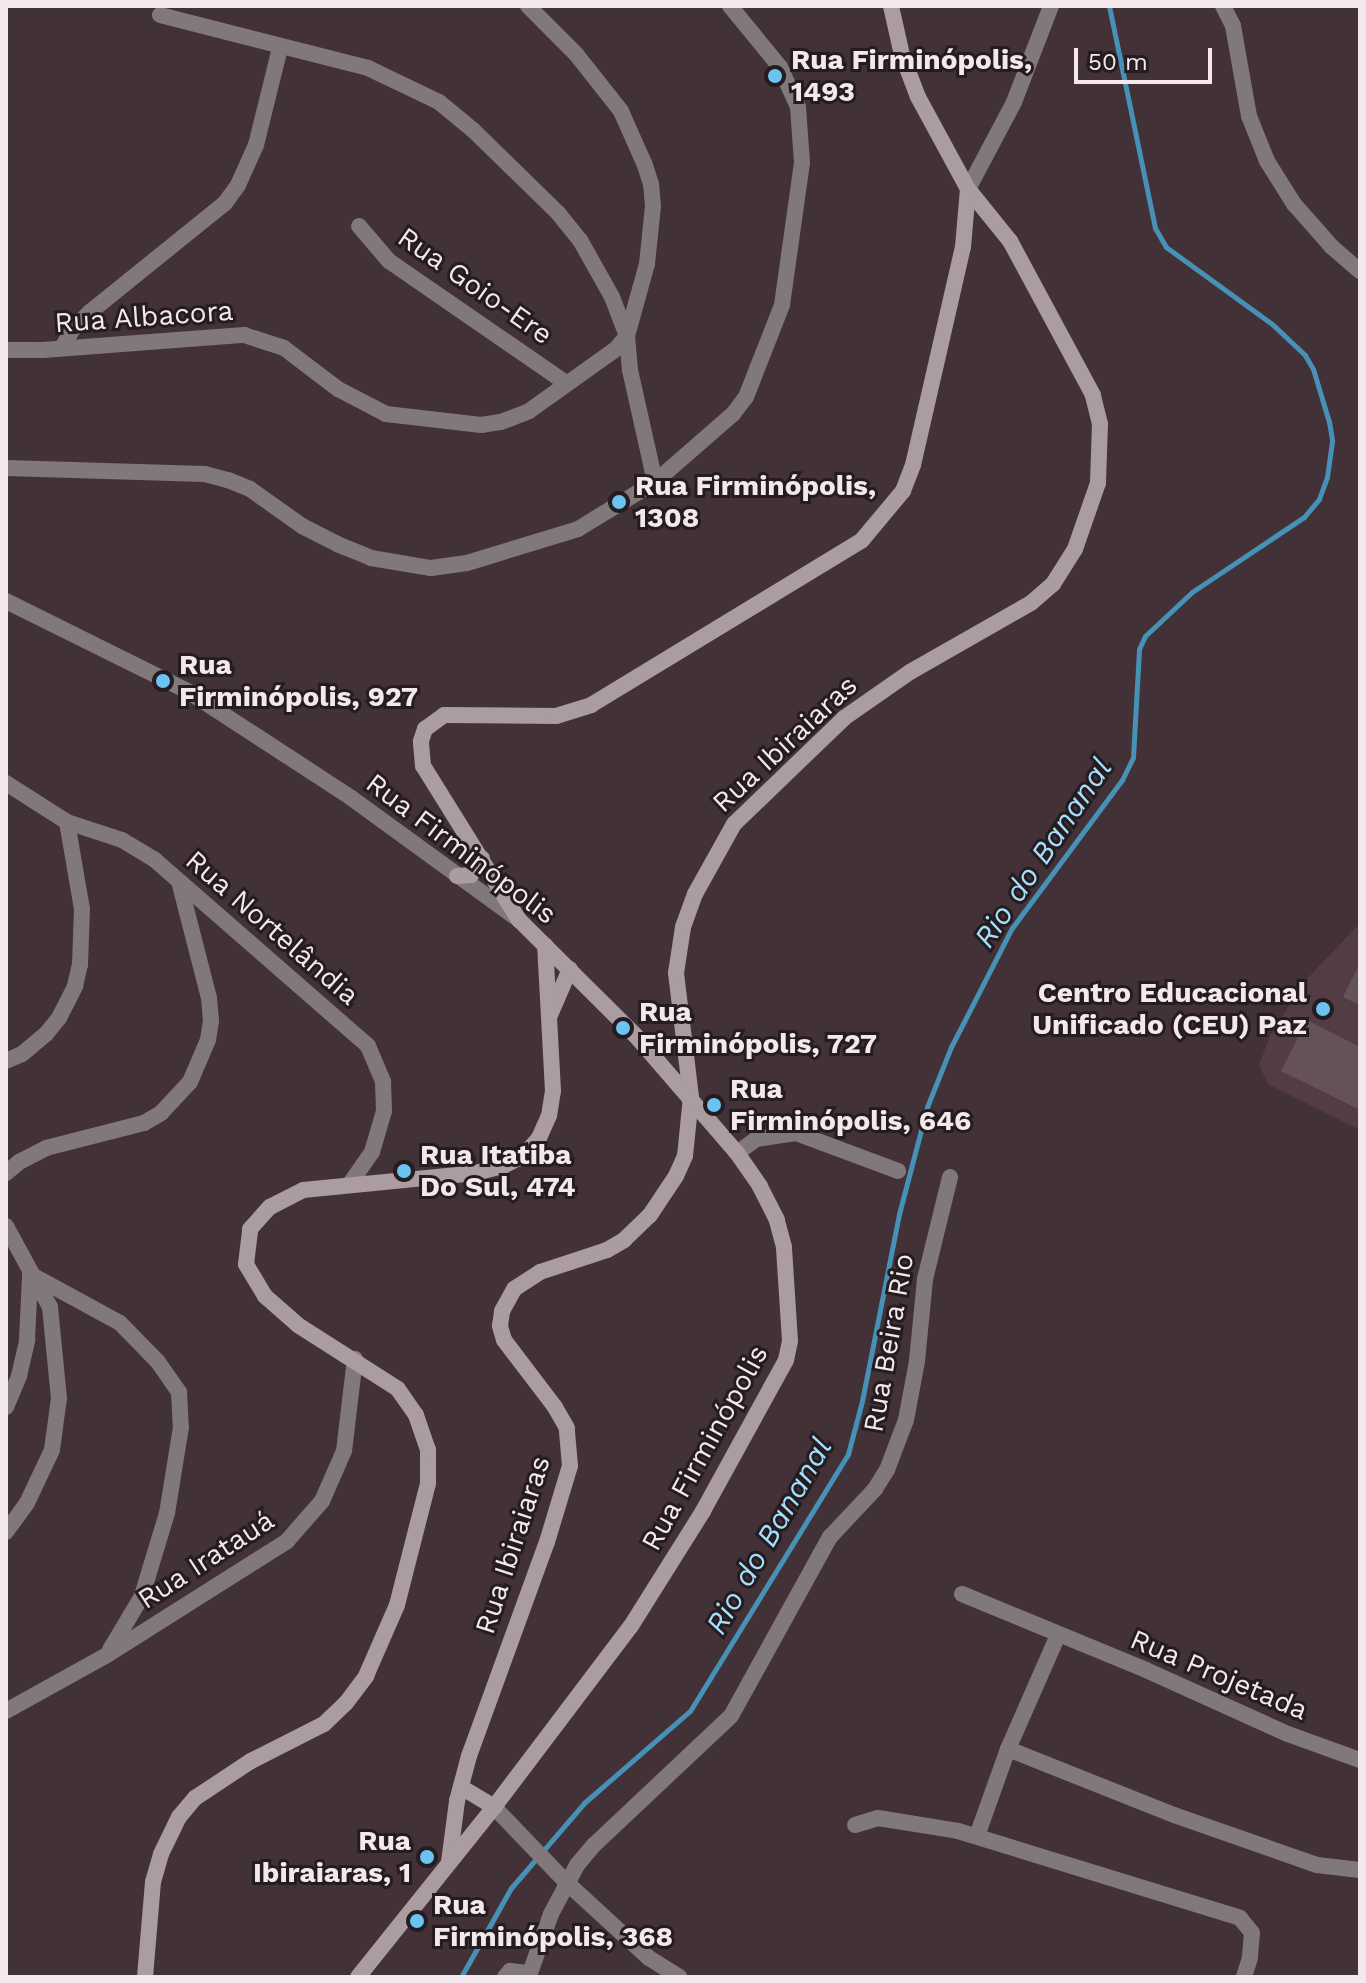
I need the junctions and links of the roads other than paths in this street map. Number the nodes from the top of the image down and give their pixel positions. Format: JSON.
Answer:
{"nodes":[{"id":1,"x":528,"y":6,"type":"edge"},
{"id":2,"x":730,"y":6,"type":"edge"},
{"id":3,"x":891,"y":6,"type":"edge"},
{"id":4,"x":1051,"y":6,"type":"edge"},
{"id":5,"x":1223,"y":6,"type":"edge"},
{"id":6,"x":160,"y":15,"type":"dead end"},
{"id":7,"x":280,"y":48,"type":"junction"},
{"id":8,"x":968,"y":189,"type":"junction"},
{"id":9,"x":359,"y":226,"type":"dead end"},
{"id":10,"x":1360,"y":271,"type":"edge"},
{"id":11,"x":627,"y":336,"type":"junction"},
{"id":12,"x":63,"y":346,"type":"junction"},
{"id":13,"x":6,"y":350,"type":"edge"},
{"id":14,"x":567,"y":384,"type":"junction"},
{"id":15,"x":6,"y":468,"type":"edge"},
{"id":16,"x":655,"y":482,"type":"junction"},
{"id":17,"x":6,"y":601,"type":"edge"},
{"id":18,"x":6,"y":783,"type":"edge"},
{"id":19,"x":67,"y":822,"type":"junction"},
{"id":20,"x":482,"y":858,"type":"junction"},
{"id":21,"x":457,"y":876,"type":"junction"},
{"id":22,"x":180,"y":885,"type":"junction"},
{"id":23,"x":519,"y":920,"type":"junction"},
{"id":24,"x":545,"y":945,"type":"junction"},
{"id":25,"x":570,"y":969,"type":"junction"},
{"id":26,"x":549,"y":1017,"type":"junction"},
{"id":27,"x":6,"y":1061,"type":"edge"},
{"id":28,"x":691,"y":1097,"type":"junction"},
{"id":29,"x":737,"y":1153,"type":"junction"},
{"id":30,"x":898,"y":1171,"type":"dead end"},
{"id":31,"x":6,"y":1173,"type":"edge"},
{"id":32,"x":950,"y":1177,"type":"dead end"},
{"id":33,"x":349,"y":1185,"type":"junction"},
{"id":34,"x":6,"y":1226,"type":"edge"},
{"id":35,"x":30,"y":1274,"type":"junction"},
{"id":36,"x":355,"y":1359,"type":"junction"},
{"id":37,"x":6,"y":1407,"type":"edge"},
{"id":38,"x":6,"y":1532,"type":"edge"},
{"id":39,"x":962,"y":1594,"type":"dead end"},
{"id":40,"x":1058,"y":1635,"type":"junction"},
{"id":41,"x":107,"y":1655,"type":"junction"},
{"id":42,"x":6,"y":1711,"type":"edge"},
{"id":43,"x":1008,"y":1749,"type":"junction"},
{"id":44,"x":1360,"y":1760,"type":"edge"},
{"id":45,"x":461,"y":1787,"type":"junction"},
{"id":46,"x":494,"y":1807,"type":"junction"},
{"id":47,"x":455,"y":1820,"type":"junction"},
{"id":48,"x":855,"y":1825,"type":"dead end"},
{"id":49,"x":473,"y":1833,"type":"junction"},
{"id":50,"x":977,"y":1836,"type":"junction"},
{"id":51,"x":449,"y":1863,"type":"junction"},
{"id":52,"x":1360,"y":1870,"type":"edge"},
{"id":53,"x":566,"y":1882,"type":"junction"},
{"id":54,"x":532,"y":1975,"type":"edge"},
{"id":55,"x":145,"y":1977,"type":"edge"},
{"id":56,"x":358,"y":1977,"type":"edge"},
{"id":57,"x":505,"y":1977,"type":"edge"},
{"id":58,"x":680,"y":1977,"type":"edge"},
{"id":59,"x":1244,"y":1977,"type":"edge"}],
"edges":[{"from":1,"to":11,"type":"street"},
{"from":2,"to":16,"type":"street"},
{"from":3,"to":8,"type":"main road","name":"Rua Ibiraiaras"},
{"from":4,"to":8,"type":"street"},
{"from":5,"to":10,"type":"street"},
{"from":6,"to":7,"type":"street"},
{"from":7,"to":11,"type":"street"},
{"from":7,"to":12,"type":"street"},
{"from":8,"to":20,"type":"main road"},
{"from":8,"to":28,"type":"main road","name":"Rua Ibiraiaras"},
{"from":9,"to":14,"type":"street","name":"Rua Goio-Ere"},
{"from":11,"to":14,"type":"street","name":"Rua Albacora"},
{"from":11,"to":16,"type":"street"},
{"from":12,"to":13,"type":"street","name":"Rua Albacora"},
{"from":12,"to":14,"type":"street","name":"Rua Albacora"},
{"from":15,"to":16,"type":"street"},
{"from":17,"to":21,"type":"street","name":"Rua Firminópolis"},
{"from":18,"to":19,"type":"street","name":"Rua Nortelândia"},
{"from":19,"to":22,"type":"street","name":"Rua Nortelândia"},
{"from":19,"to":27,"type":"street"},
{"from":20,"to":21,"type":"main road"},
{"from":20,"to":23,"type":"main road"},
{"from":21,"to":23,"type":"street","name":"Rua Firminópolis"},
{"from":22,"to":31,"type":"street"},
{"from":22,"to":33,"type":"street","name":"Rua Nortelândia"},
{"from":23,"to":24,"type":"main road","name":"Rua Firminópolis"},
{"from":24,"to":25,"type":"main road","name":"Rua Firminópolis"},
{"from":24,"to":26,"type":"main road"},
{"from":25,"to":26,"type":"main road"},
{"from":25,"to":28,"type":"main road","name":"Rua Firminópolis"},
{"from":26,"to":33,"type":"main road"},
{"from":28,"to":29,"type":"main road","name":"Rua Firminópolis"},
{"from":28,"to":45,"type":"main road","name":"Rua Ibiraiaras"},
{"from":29,"to":30,"type":"street"},
{"from":29,"to":46,"type":"main road","name":"Rua Firminópolis"},
{"from":32,"to":53,"type":"street","name":"Rua Beira Rio"},
{"from":33,"to":36,"type":"main road"},
{"from":34,"to":35,"type":"street"},
{"from":35,"to":37,"type":"street"},
{"from":35,"to":38,"type":"street"},
{"from":35,"to":41,"type":"street"},
{"from":36,"to":41,"type":"street","name":"Rua Iratauá"},
{"from":36,"to":55,"type":"main road"},
{"from":39,"to":40,"type":"street","name":"Rua Projetada"},
{"from":40,"to":43,"type":"street"},
{"from":40,"to":44,"type":"street","name":"Rua Projetada"},
{"from":41,"to":42,"type":"street","name":"Rua Iratauá"},
{"from":43,"to":50,"type":"street"},
{"from":43,"to":52,"type":"street"},
{"from":45,"to":46,"type":"main road"},
{"from":45,"to":47,"type":"main road","name":"Rua Ibiraiaras"},
{"from":46,"to":49,"type":"main road","name":"Rua Firminópolis"},
{"from":46,"to":53,"type":"street"},
{"from":47,"to":49,"type":"main road"},
{"from":47,"to":51,"type":"main road","name":"Rua Ibiraiaras"},
{"from":48,"to":50,"type":"street"},
{"from":49,"to":51,"type":"main road","name":"Rua Firminópolis"},
{"from":50,"to":59,"type":"street"},
{"from":51,"to":56,"type":"main road","name":"Rua Firminópolis"},
{"from":53,"to":54,"type":"street","name":"Rua Beira Rio"},
{"from":53,"to":58,"type":"street"},
{"from":54,"to":57,"type":"street"}]}
